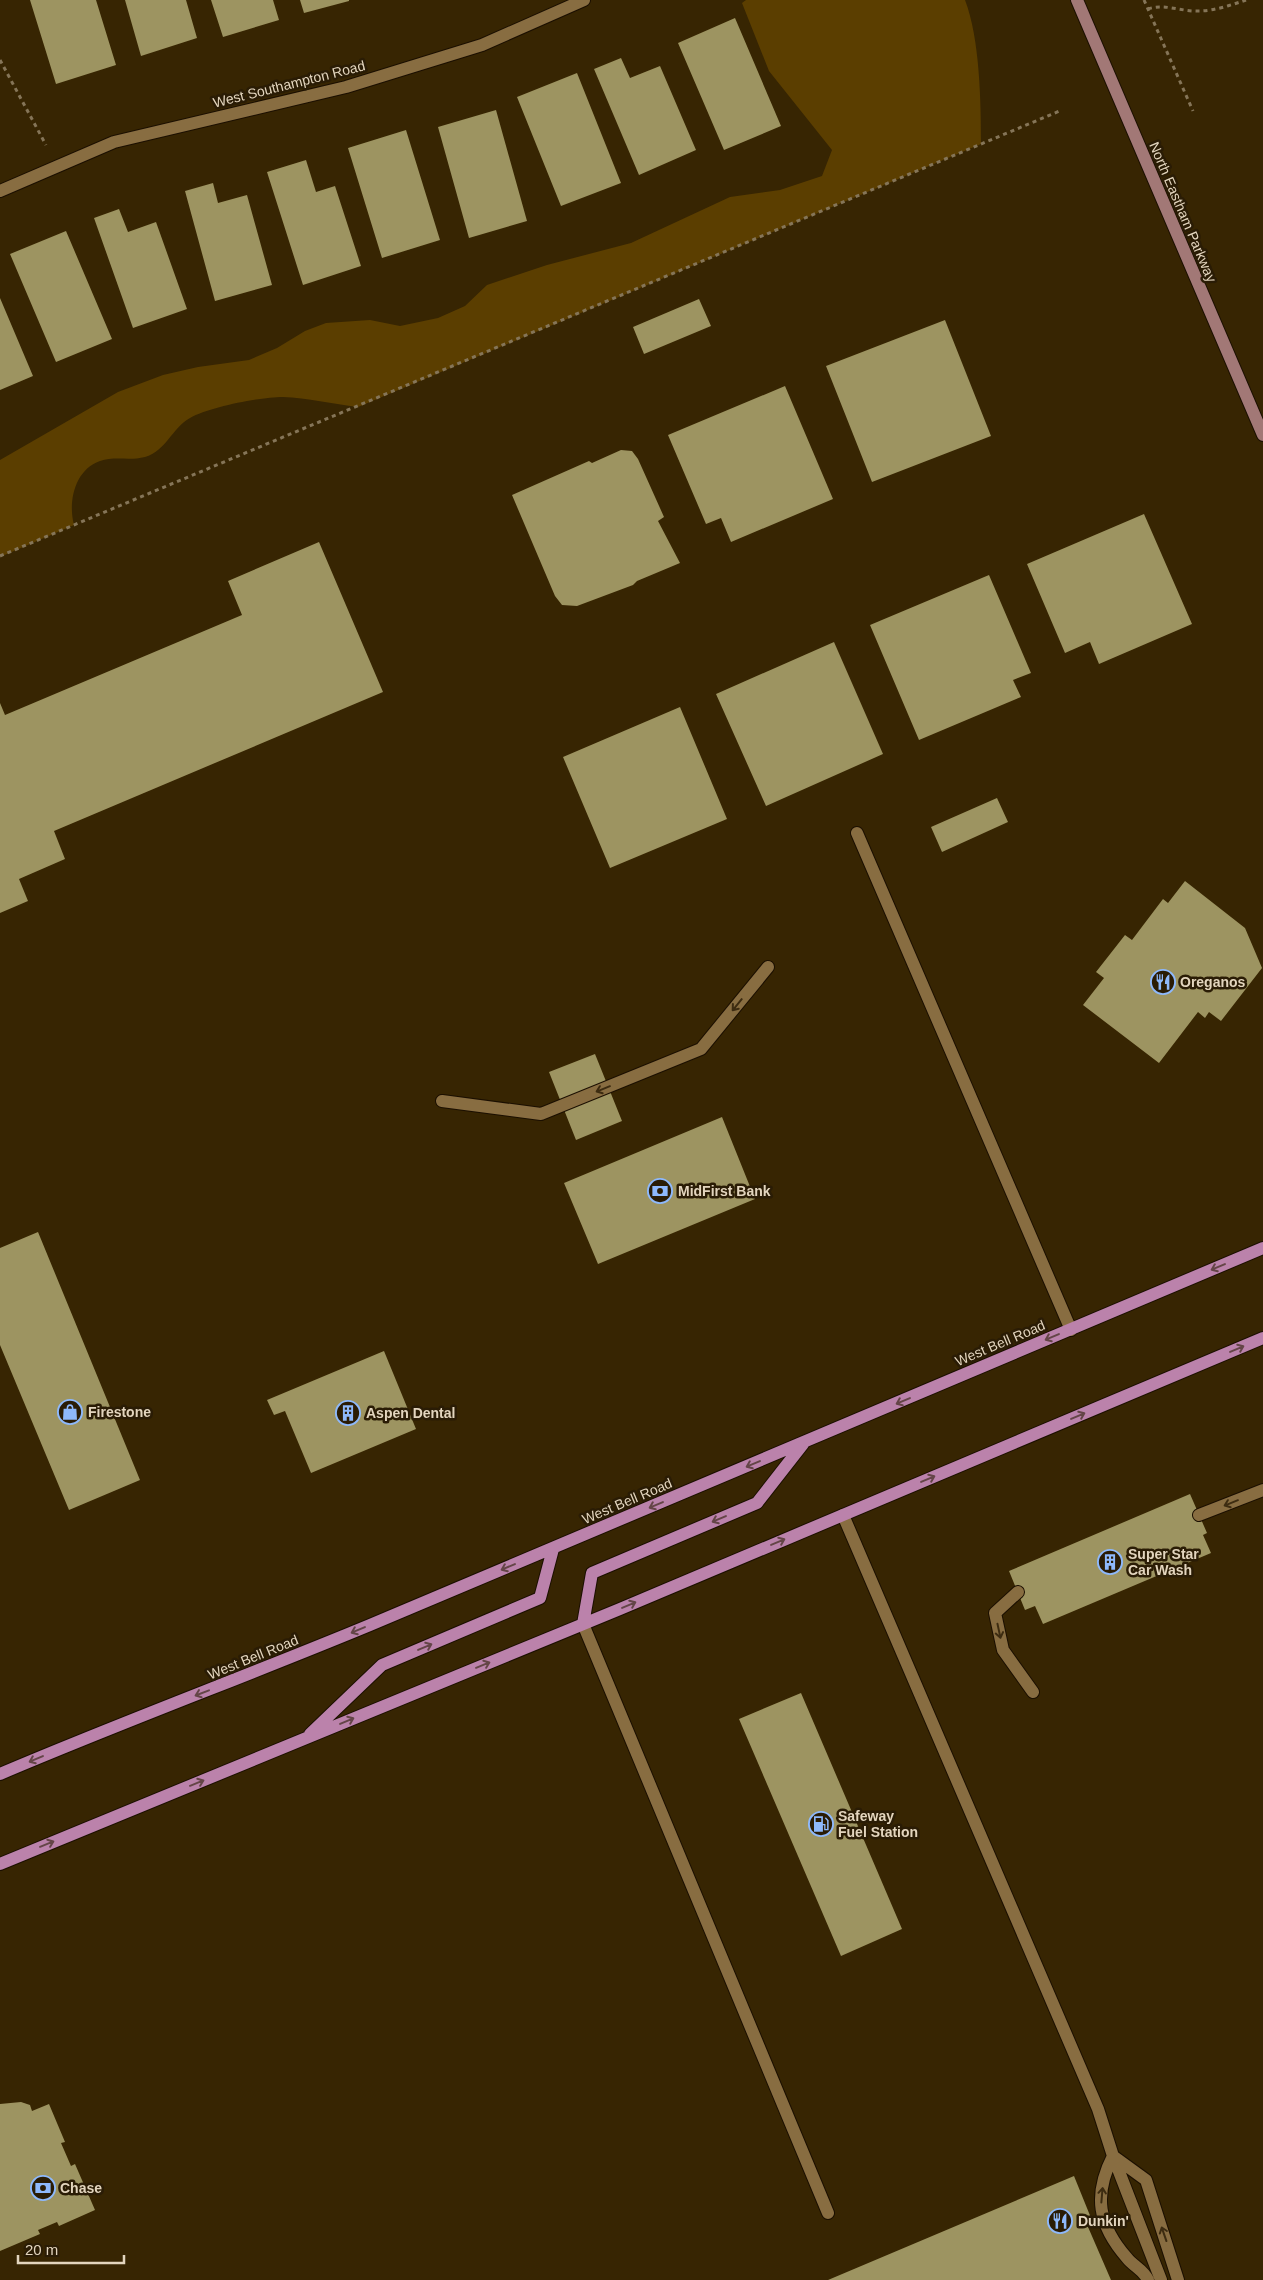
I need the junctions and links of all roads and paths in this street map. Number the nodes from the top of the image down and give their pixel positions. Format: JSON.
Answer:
{"nodes":[{"id":1,"x":584,"y":0,"type":"edge"},
{"id":2,"x":1077,"y":0,"type":"edge"},
{"id":3,"x":1144,"y":0,"type":"edge"},
{"id":4,"x":1246,"y":0,"type":"edge"},
{"id":5,"x":1148,"y":9,"type":"junction"},
{"id":6,"x":0,"y":60,"type":"edge"},
{"id":7,"x":1062,"y":110,"type":"dead end"},
{"id":8,"x":1192,"y":111,"type":"dead end"},
{"id":9,"x":58,"y":166,"type":"junction"},
{"id":10,"x":0,"y":191,"type":"edge"},
{"id":11,"x":1263,"y":435,"type":"edge"},
{"id":12,"x":0,"y":556,"type":"edge"},
{"id":13,"x":857,"y":832,"type":"dead end"},
{"id":14,"x":768,"y":967,"type":"dead end"},
{"id":15,"x":442,"y":1101,"type":"dead end"},
{"id":16,"x":1263,"y":1248,"type":"edge"},
{"id":17,"x":1071,"y":1330,"type":"junction"},
{"id":18,"x":1263,"y":1338,"type":"edge"},
{"id":19,"x":805,"y":1442,"type":"junction"},
{"id":20,"x":1263,"y":1490,"type":"edge"},
{"id":21,"x":843,"y":1515,"type":"junction"},
{"id":22,"x":1199,"y":1516,"type":"dead end"},
{"id":23,"x":553,"y":1549,"type":"junction"},
{"id":24,"x":1018,"y":1592,"type":"dead end"},
{"id":25,"x":583,"y":1624,"type":"junction"},
{"id":26,"x":1033,"y":1692,"type":"dead end"},
{"id":27,"x":305,"y":1739,"type":"junction"},
{"id":28,"x":0,"y":1774,"type":"edge"},
{"id":29,"x":0,"y":1864,"type":"edge"},
{"id":30,"x":1113,"y":2156,"type":"junction"},
{"id":31,"x":828,"y":2213,"type":"dead end"},
{"id":32,"x":1148,"y":2280,"type":"edge"},
{"id":33,"x":1161,"y":2280,"type":"edge"},
{"id":34,"x":1178,"y":2280,"type":"edge"}],
"edges":[{"from":1,"to":9,"type":"street","name":"West Southampton Road"},
{"from":2,"to":11,"type":"street","name":"North Eastham Parkway"},
{"from":3,"to":5,"type":"path"},
{"from":4,"to":5,"type":"path"},
{"from":5,"to":8,"type":"path"},
{"from":6,"to":9,"type":"path"},
{"from":7,"to":12,"type":"path"},
{"from":9,"to":10,"type":"street","name":"West Southampton Road"},
{"from":13,"to":17,"type":"street"},
{"from":14,"to":15,"type":"street","one_way":true},
{"from":16,"to":17,"type":"main road","name":"West Bell Road","one_way":true},
{"from":17,"to":19,"type":"main road","name":"West Bell Road","one_way":true},
{"from":21,"to":18,"type":"main road","one_way":true},
{"from":19,"to":23,"type":"main road","name":"West Bell Road","one_way":true},
{"from":19,"to":25,"type":"main road","one_way":true},
{"from":20,"to":22,"type":"street","one_way":true},
{"from":25,"to":21,"type":"main road","one_way":true},
{"from":21,"to":30,"type":"street"},
{"from":27,"to":23,"type":"main road","one_way":true},
{"from":23,"to":28,"type":"main road","name":"West Bell Road","one_way":true},
{"from":24,"to":26,"type":"street","one_way":true},
{"from":27,"to":25,"type":"main road","one_way":true},
{"from":25,"to":31,"type":"street"},
{"from":29,"to":27,"type":"main road","one_way":true},
{"from":32,"to":30,"type":"street","one_way":true},
{"from":30,"to":33,"type":"street"},
{"from":34,"to":30,"type":"street","one_way":true}]}
